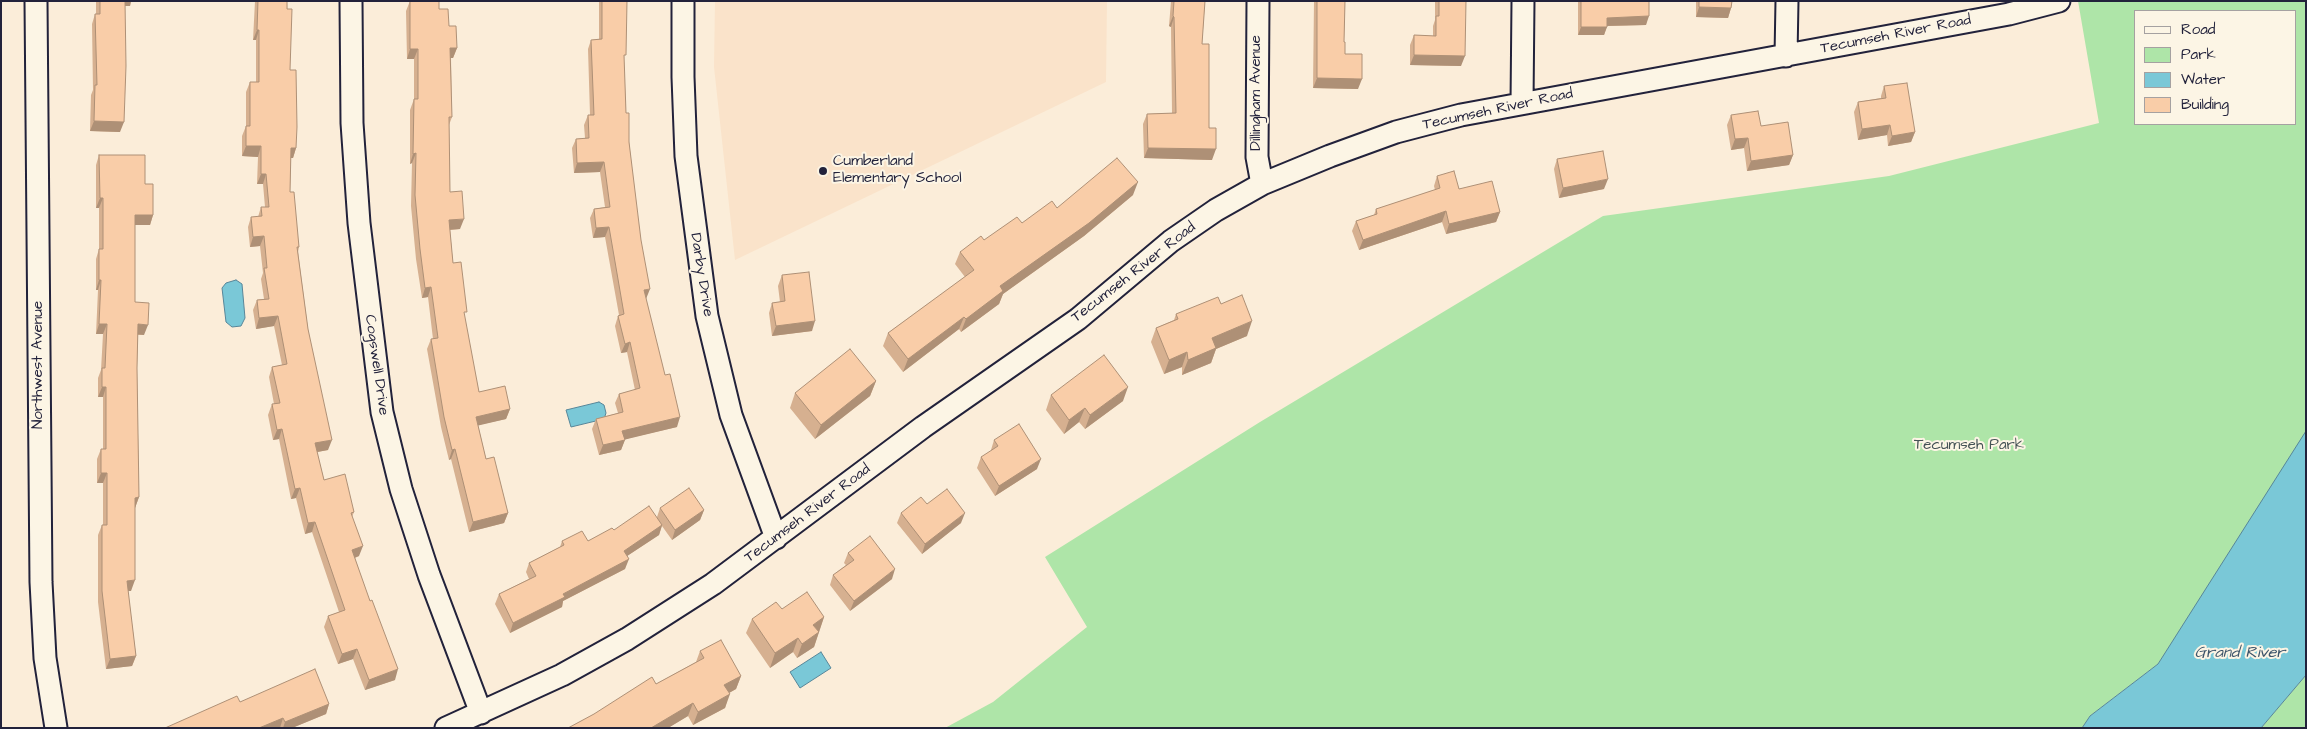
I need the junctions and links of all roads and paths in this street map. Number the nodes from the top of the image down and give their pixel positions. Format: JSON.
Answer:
{"nodes":[{"id":1,"x":36,"y":1,"type":"edge"},
{"id":2,"x":351,"y":1,"type":"edge"},
{"id":3,"x":683,"y":1,"type":"edge"},
{"id":4,"x":1258,"y":1,"type":"edge"},
{"id":5,"x":1522,"y":1,"type":"edge"},
{"id":6,"x":1786,"y":1,"type":"edge"},
{"id":7,"x":2059,"y":1,"type":"edge"},
{"id":8,"x":1786,"y":56,"type":"junction"},
{"id":9,"x":1522,"y":103,"type":"junction"},
{"id":10,"x":1262,"y":184,"type":"junction"},
{"id":11,"x":776,"y":538,"type":"junction"},
{"id":12,"x":481,"y":713,"type":"junction"},
{"id":13,"x":56,"y":728,"type":"edge"},
{"id":14,"x":446,"y":728,"type":"edge"}],
"edges":[{"from":1,"to":13,"type":"street","name":"Northwest Avenue"},
{"from":2,"to":12,"type":"street","name":"Cogswell Drive"},
{"from":3,"to":11,"type":"street","name":"Darby Drive"},
{"from":4,"to":10,"type":"street","name":"Dillingham Avenue"},
{"from":5,"to":9,"type":"street"},
{"from":6,"to":8,"type":"street"},
{"from":7,"to":8,"type":"street","name":"Tecumseh River Road"},
{"from":8,"to":9,"type":"street","name":"Tecumseh River Road"},
{"from":9,"to":10,"type":"street","name":"Tecumseh River Road"},
{"from":10,"to":11,"type":"street","name":"Tecumseh River Road"},
{"from":11,"to":12,"type":"street","name":"Tecumseh River Road"},
{"from":12,"to":14,"type":"street","name":"Tecumseh River Road"}]}
